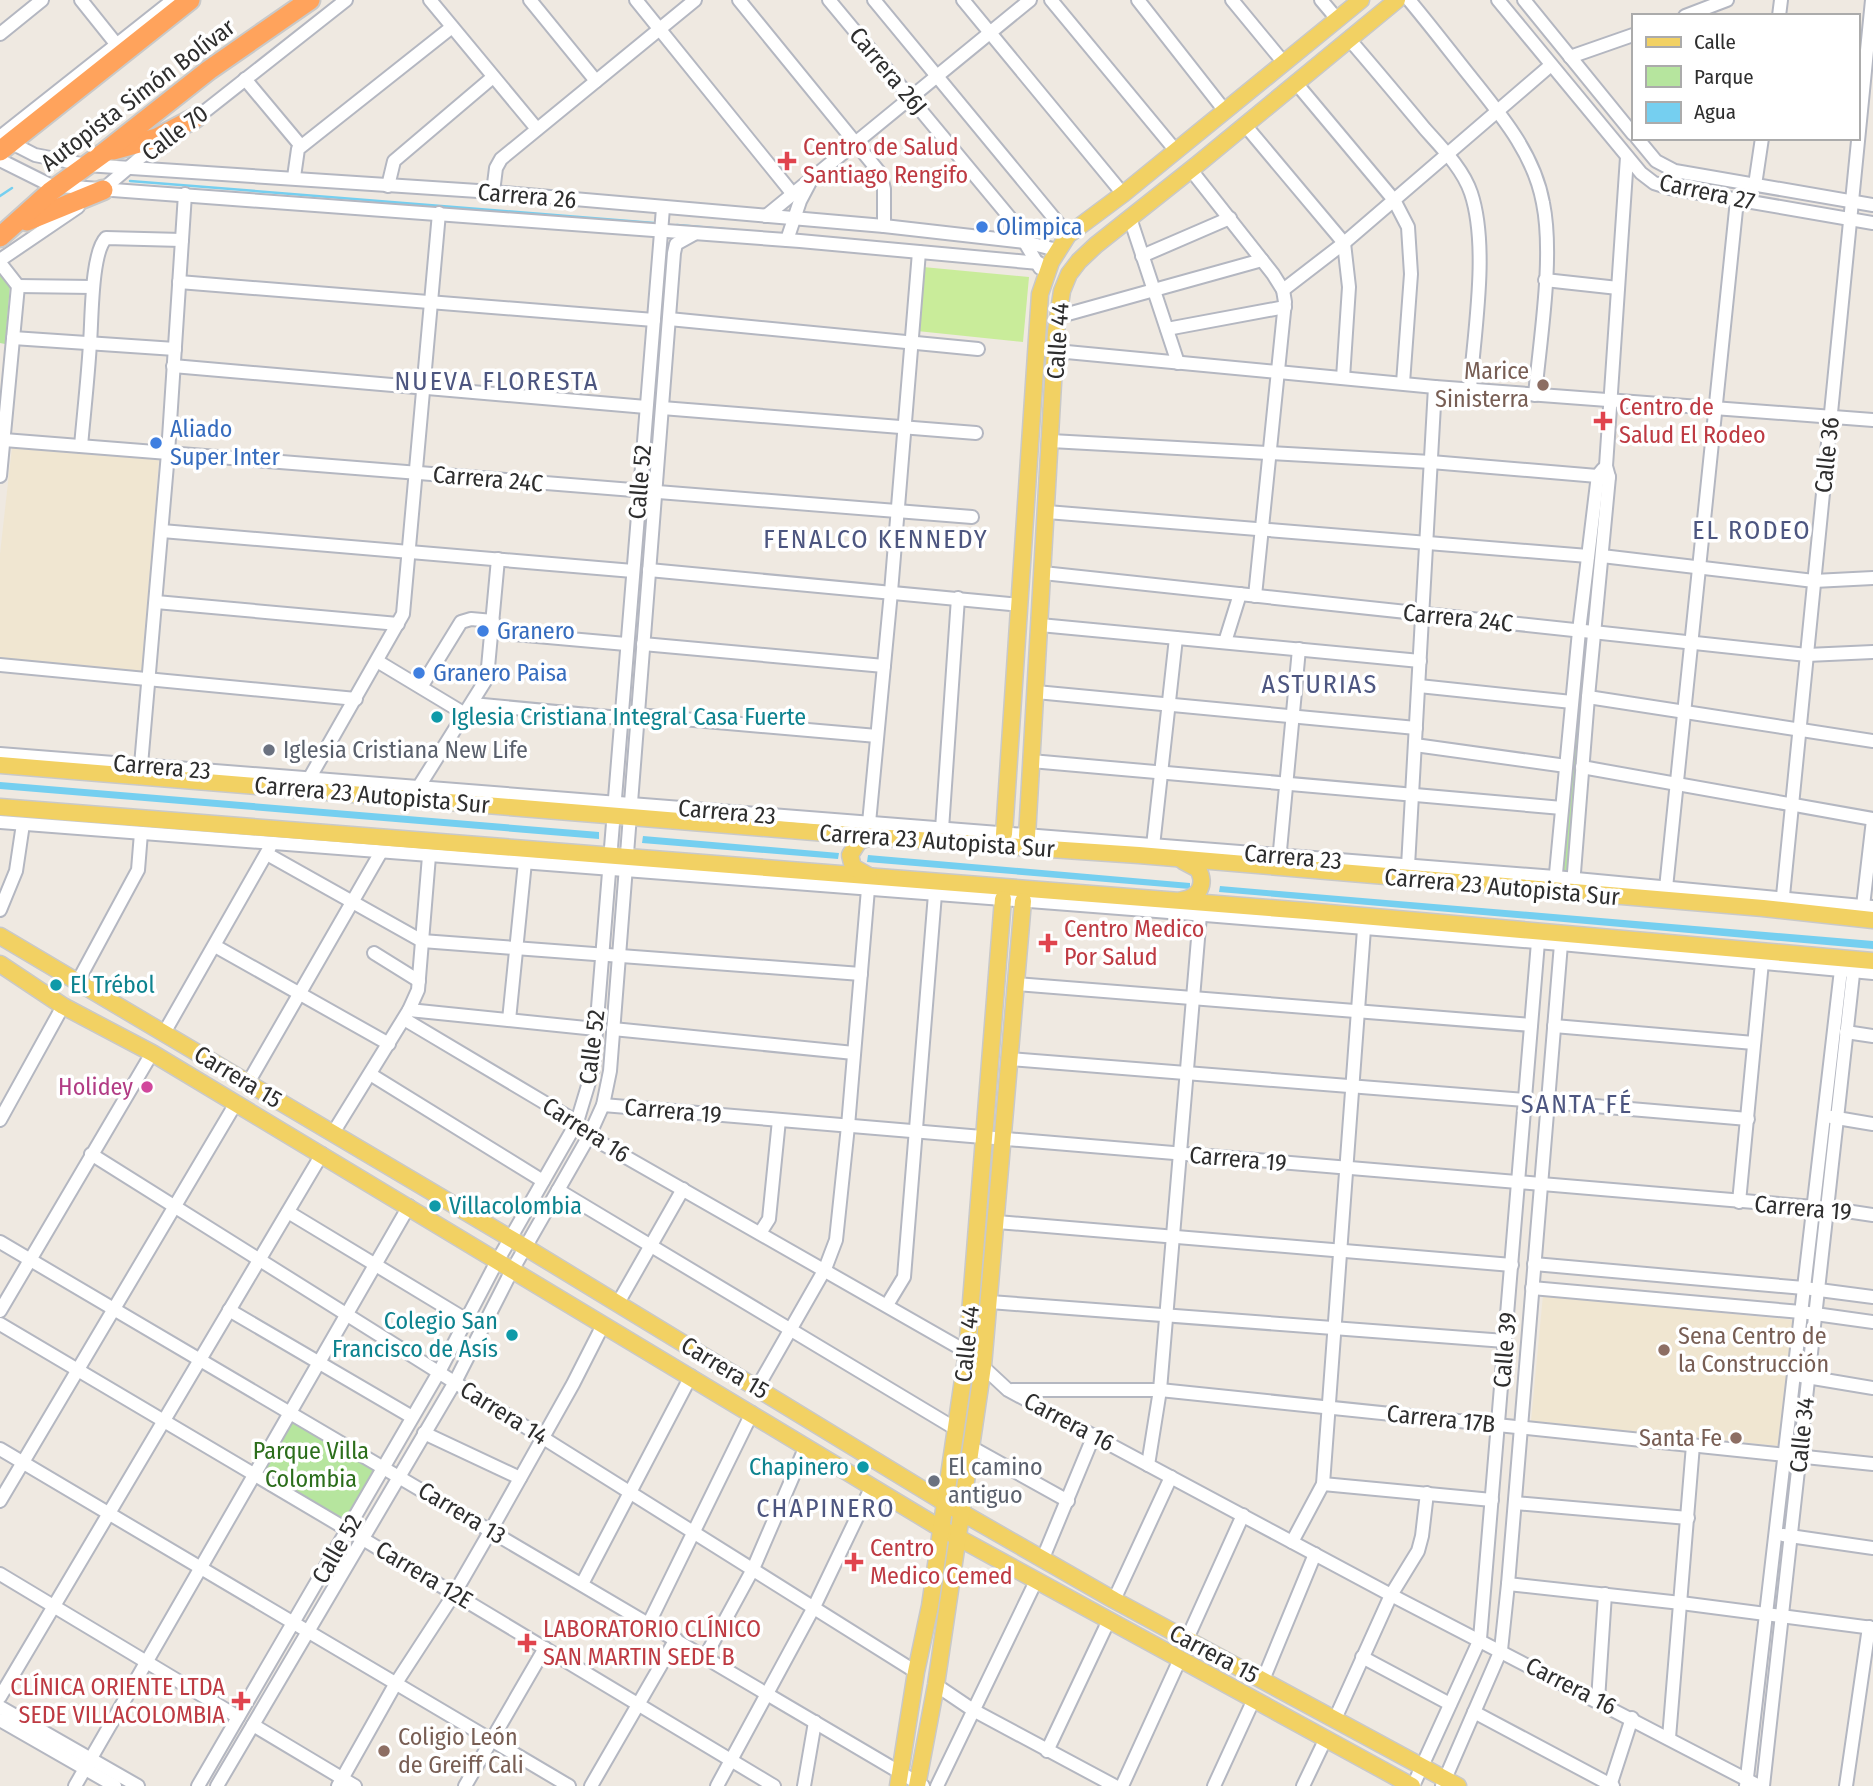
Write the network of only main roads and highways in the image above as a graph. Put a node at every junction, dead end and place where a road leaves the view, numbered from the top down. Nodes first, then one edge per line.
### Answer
1 (190, 0) edge
2 (310, 0) edge
3 (1361, 0) edge
4 (1397, 0) edge
5 (1258, 84) junction
6 (1273, 102) junction
7 (195, 118) road end
8 (3, 148) edge
9 (105, 152) junction
10 (103, 190) road end
11 (0, 238) edge
12 (1034, 371) junction
13 (1056, 372) junction
14 (1009, 736) junction
15 (1032, 738) junction
16 (0, 765) edge
17 (139, 765) road end
18 (167, 767) road end
19 (121, 775) junction
20 (184, 780) junction
21 (453, 791) road end
22 (508, 795) road end
23 (438, 801) junction
24 (0, 807) edge
25 (526, 808) junction
26 (872, 830) junction
27 (1004, 834) road end
28 (1027, 835) road end
29 (1070, 850) junction
30 (1139, 855) junction
31 (1177, 859) junction
32 (870, 883) junction
33 (1003, 899) road end
34 (1023, 901) road end
35 (1173, 902) junction
36 (1873, 920) edge
37 (0, 936) edge
38 (1873, 961) edge
39 (0, 964) edge
40 (945, 1503) junction
41 (962, 1513) junction
42 (941, 1529) junction
43 (958, 1538) junction
44 (899, 1779) edge
45 (1448, 1784) edge
46 (919, 1785) edge
47 (1412, 1786) edge

1 - 8 highway, Autopista Simón Bolívar
2 - 9 highway, Autopista Simón Bolívar
3 - 5 main road, Calle 44
4 - 6 main road, Calle 44
5 - 6 main road
5 - 12 main road, Calle 44
6 - 13 main road, Calle 44
7 - 9 highway
9 - 11 highway, Autopista Simón Bolívar
10 - 11 highway
12 - 13 main road
12 - 14 main road, Calle 44
13 - 15 main road, Calle 44
14 - 15 main road
14 - 27 main road, Calle 44
15 - 28 main road, Calle 44
16 - 19 main road, Carrera 23 Autopista Sur
17 - 19 main road
18 - 20 main road
19 - 20 main road, Carrera 23 Autopista Sur
20 - 23 main road, Carrera 23 Autopista Sur
21 - 23 main road
22 - 25 main road
23 - 25 main road, Carrera 23 Autopista Sur
24 - 32 main road, Carrera 23 Autopista Sur
25 - 26 main road, Carrera 23 Autopista Sur
26 - 29 main road, Carrera 23 Autopista Sur
26 - 32 main road
29 - 30 main road, Carrera 23 Autopista Sur
29 - 30 main road
30 - 31 main road, Carrera 23 Autopista Sur
31 - 35 main road
31 - 36 main road, Carrera 23 Autopista Sur
32 - 35 main road, Carrera 23 Autopista Sur
33 - 40 main road, Calle 44
34 - 41 main road, Calle 44
35 - 38 main road, Carrera 23 Autopista Sur
37 - 40 main road, Carrera 15
39 - 42 main road, Carrera 15
40 - 41 main road, Carrera 15
40 - 42 main road, Calle 44
41 - 43 main road, Calle 44
41 - 45 main road, Carrera 15
42 - 43 main road, Carrera 15
42 - 44 main road, Calle 44
43 - 46 main road, Calle 44
43 - 47 main road, Carrera 15

